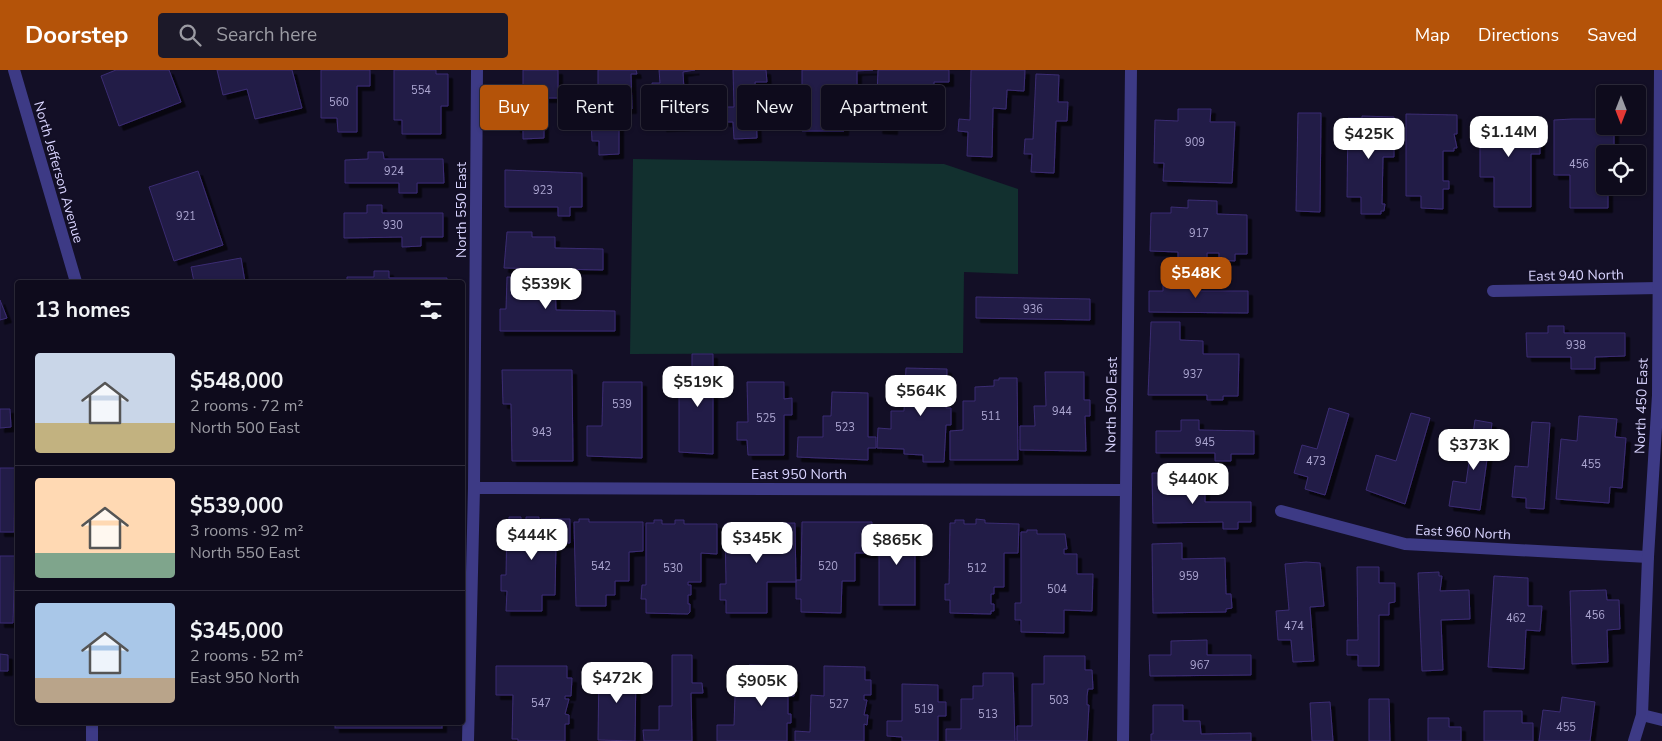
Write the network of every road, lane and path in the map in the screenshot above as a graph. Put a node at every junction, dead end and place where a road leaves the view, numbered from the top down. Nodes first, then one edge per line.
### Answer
1 (14, 70) edge
2 (477, 70) edge
3 (1131, 70) edge
4 (1660, 70) edge
5 (75, 280) edge
6 (1659, 288) junction
7 (1493, 291) dead end
8 (1660, 395) edge
9 (474, 488) junction
10 (1124, 490) junction
11 (1281, 511) dead end
12 (1648, 557) junction
13 (1642, 715) junction
14 (1662, 720) edge
15 (92, 725) edge
16 (92, 741) edge
17 (468, 741) edge
18 (1122, 741) edge
19 (1634, 741) edge

1 - 5 street, North Jefferson Avenue
2 - 9 street, North 550 East
3 - 10 street, North 500 East
4 - 6 street, North 450 East
6 - 7 street, East 940 North
6 - 8 street, North 450 East
8 - 12 street, North 450 East
9 - 10 street, East 950 North
9 - 17 street, North 550 East
10 - 18 street, North 500 East
11 - 12 street, East 960 North
12 - 13 street, North 450 East
13 - 14 street
13 - 19 street, North 450 East
15 - 16 street

